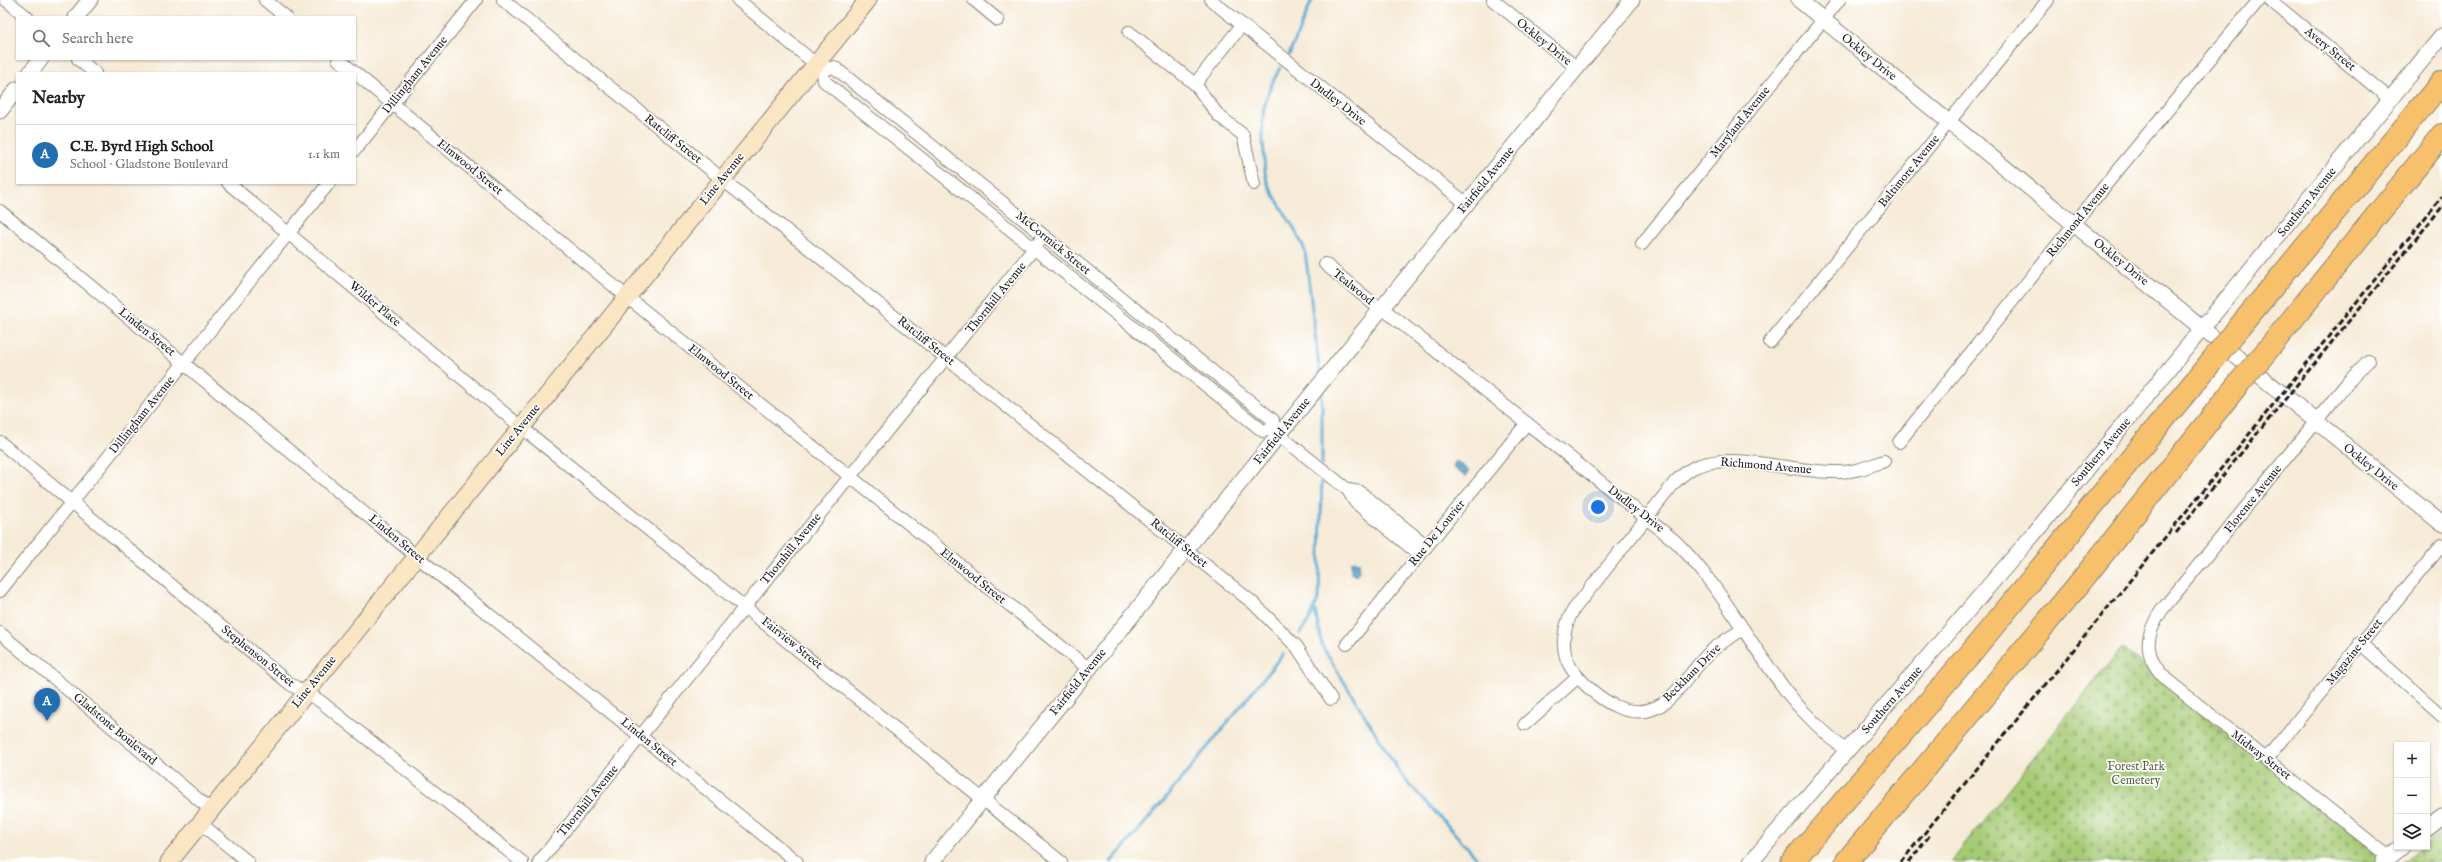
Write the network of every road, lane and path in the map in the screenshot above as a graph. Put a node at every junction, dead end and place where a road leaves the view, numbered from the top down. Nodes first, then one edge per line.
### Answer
1 (6, 0) edge
2 (90, 0) edge
3 (264, 0) edge
4 (476, 0) edge
5 (503, 0) edge
6 (738, 0) edge
7 (868, 0) edge
8 (974, 0) edge
9 (1210, 0) edge
10 (1492, 0) edge
11 (1632, 0) edge
12 (1799, 0) edge
13 (1839, 0) edge
14 (2048, 0) edge
15 (2259, 0) edge
16 (2270, 0) edge
17 (26, 16) edge
18 (77, 16) edge
19 (285, 16) edge
20 (998, 20) dead end
21 (1823, 20) junction
22 (1242, 25) junction
23 (1128, 32) dead end
24 (2442, 36) edge
25 (40, 60) edge
26 (79, 60) edge
27 (339, 60) edge
28 (819, 67) junction
29 (1577, 68) junction
30 (31, 72) edge
31 (94, 72) edge
32 (354, 72) edge
33 (356, 74) edge
34 (2442, 82) edge
35 (1195, 84) junction
36 (16, 90) edge
37 (2390, 99) junction
38 (393, 104) junction
39 (0, 111) edge
40 (1949, 122) junction
41 (2442, 136) edge
42 (932, 146) junction
43 (356, 149) edge
44 (922, 159) junction
45 (722, 179) junction
46 (229, 184) edge
47 (328, 184) edge
48 (1254, 184) dead end
49 (1467, 204) junction
50 (0, 211) edge
51 (2074, 224) junction
52 (288, 233) junction
53 (1044, 236) junction
54 (1642, 244) dead end
55 (1035, 248) junction
56 (1325, 264) dead end
57 (626, 296) junction
58 (1382, 309) junction
59 (2203, 330) junction
60 (1167, 335) junction
61 (1770, 342) dead end
62 (1158, 346) junction
63 (947, 358) junction
64 (2368, 361) dead end
65 (184, 362) junction
66 (2316, 422) junction
67 (1527, 423) junction
68 (521, 427) junction
69 (1276, 432) junction
70 (0, 442) edge
71 (1899, 442) dead end
72 (1884, 461) dead end
73 (851, 477) junction
74 (72, 502) junction
75 (1647, 518) junction
76 (2442, 524) edge
77 (2442, 545) edge
78 (1186, 549) junction
79 (1423, 550) junction
80 (416, 556) junction
81 (0, 591) edge
82 (745, 606) junction
83 (1742, 629) junction
84 (0, 633) edge
85 (2148, 642) joint
86 (2360, 643) junction
87 (1348, 644) dead end
88 (1088, 669) junction
89 (1578, 677) junction
90 (306, 693) junction
91 (1331, 699) dead end
92 (2442, 716) edge
93 (1525, 724) dead end
94 (641, 736) junction
95 (1847, 752) junction
96 (2266, 759) junction
97 (984, 799) junction
98 (211, 810) junction
99 (2442, 816) edge
100 (200, 823) junction
101 (2430, 826) edge
102 (2398, 850) edge
103 (2386, 859) edge
104 (169, 862) edge
105 (248, 862) edge
106 (522, 862) edge
107 (538, 862) edge
108 (797, 862) edge
109 (932, 862) edge
110 (1061, 862) edge
111 (1751, 862) edge
112 (1792, 862) edge
113 (1846, 862) edge

1 - 17 street
2 - 18 street
3 - 19 street
4 - 38 street, Dillingham Avenue
5 - 45 street, Ratcliff Street
6 - 28 street, McCormick Street
7 - 28 main road, Line Avenue
8 - 20 street
9 - 22 street, Dudley Drive
10 - 29 street, Ockley Drive
11 - 29 street, Fairfield Avenue
12 - 21 street, Ockley Drive
13 - 21 street, Maryland Avenue
14 - 40 street, Baltimore Avenue
15 - 51 street, Richmond Avenue
16 - 37 street, Avery Street
21 - 40 street, Ockley Drive
21 - 54 street, Maryland Avenue
22 - 35 street
22 - 49 street, Dudley Drive
23 - 35 street
24 - 37 street, Southern Avenue
25 - 30 street
26 - 31 street
27 - 32 street, Elmwood Street
28 - 42 street, McCormick Street
28 - 44 street, McCormick Street
28 - 45 main road, Line Avenue
29 - 49 street, Fairfield Avenue
33 - 38 street, Elmwood Street
34 - 112 highway, bridge
35 - 48 street
36 - 39 street
37 - 59 street, Southern Avenue
38 - 43 street, Dillingham Avenue
38 - 57 street, Elmwood Street
40 - 51 street, Ockley Drive
40 - 61 street, Baltimore Avenue
41 - 113 highway, bridge
42 - 44 street
42 - 53 street, McCormick Street
44 - 55 street, McCormick Street
45 - 57 main road, Line Avenue
45 - 63 street, Ratcliff Street
46 - 52 street, Wilder Place
47 - 52 street, Dillingham Avenue
49 - 58 street, Fairfield Avenue
50 - 65 street, Linden Street
51 - 59 street, Ockley Drive
51 - 71 street, Richmond Avenue
52 - 65 street, Dillingham Avenue
52 - 68 street, Wilder Place
53 - 55 street, Thornhill Avenue
53 - 60 street, McCormick Street
55 - 62 street, McCormick Street
55 - 63 street, Thornhill Avenue
56 - 58 street, Tealwood
57 - 68 main road, Line Avenue
57 - 73 street, Elmwood Street
58 - 67 street, Dudley Drive
58 - 69 street, Fairfield Avenue
59 - 66 street, Ockley Drive
59 - 95 street, Southern Avenue
60 - 62 street
60 - 69 street, McCormick Street
62 - 69 street, McCormick Street
63 - 73 street, Thornhill Avenue
63 - 78 street, Ratcliff Street
64 - 66 street, Florence Avenue
65 - 74 street, Dillingham Avenue
65 - 80 street, Linden Street
66 - 76 street, Ockley Drive
66 - 85 street, Florence Avenue
67 - 75 street, Dudley Drive
67 - 79 street, Rue De Louvier
68 - 80 main road, Line Avenue
68 - 82 street, Fairview Street
69 - 78 street, Fairfield Avenue
69 - 79 street
70 - 74 street, Stephenson Street
72 - 75 street, Richmond Avenue
73 - 82 street, Thornhill Avenue
73 - 88 street, Elmwood Street
74 - 81 street, Dillingham Avenue
74 - 90 street, Stephenson Street
75 - 83 street, Dudley Drive
75 - 89 street, Beckham Drive
77 - 86 street, Magazine Street
78 - 88 street, Fairfield Avenue
78 - 91 street, Ratcliff Street
79 - 87 street, Rue De Louvier
80 - 90 main road, Line Avenue
80 - 94 street, Linden Street
82 - 94 street, Thornhill Avenue
82 - 97 street, Fairview Street
83 - 89 street, Beckham Drive
83 - 95 street, Dudley Drive
84 - 98 street, Gladstone Boulevard
85 - 96 street, Midway Street
86 - 92 street
86 - 96 street, Magazine Street
88 - 97 street, Fairfield Avenue
89 - 93 street
90 - 98 main road, Line Avenue
90 - 106 street, Stephenson Street
94 - 107 street, Thornhill Avenue
94 - 108 street, Linden Street
95 - 111 street, Southern Avenue
96 - 103 street, Midway Street
97 - 109 street, Fairfield Avenue
97 - 110 street, Fairview Street
98 - 100 main road, Line Avenue
99 - 101 street
100 - 104 main road, Line Avenue
100 - 105 street
102 - 103 street

